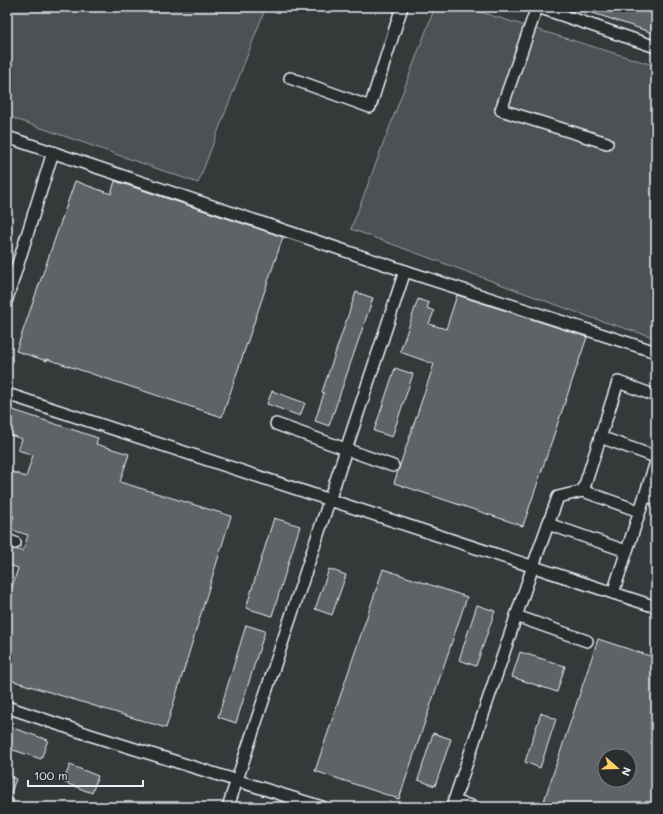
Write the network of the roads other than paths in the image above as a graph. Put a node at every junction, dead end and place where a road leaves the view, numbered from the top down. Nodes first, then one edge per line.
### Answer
1 (402, 7) edge
2 (538, 7) edge
3 (554, 10) edge
4 (656, 47) edge
5 (290, 78) dead end
6 (7, 137) edge
7 (607, 143) dead end
8 (53, 152) junction
9 (405, 271) junction
10 (7, 299) edge
11 (656, 352) edge
12 (7, 394) edge
13 (656, 396) edge
14 (276, 424) dead end
15 (600, 437) junction
16 (346, 449) junction
17 (656, 458) edge
18 (656, 462) edge
19 (393, 466) dead end
20 (582, 491) junction
21 (645, 495) junction
22 (656, 499) edge
23 (329, 500) junction
24 (639, 511) junction
25 (548, 524) junction
26 (626, 551) junction
27 (533, 566) junction
28 (613, 593) junction
29 (656, 607) edge
30 (516, 616) junction
31 (587, 642) dead end
32 (7, 708) edge
33 (236, 780) junction
34 (453, 804) edge
35 (228, 807) edge
36 (322, 807) edge
37 (474, 807) edge

1 - 5 street
2 - 3 street
2 - 7 street
3 - 4 street
6 - 8 street
8 - 9 street
8 - 10 street
9 - 11 street
9 - 16 street
12 - 23 street
13 - 15 street
14 - 16 street
15 - 17 street
15 - 20 street
16 - 19 street
16 - 23 street
18 - 21 street
20 - 24 street
20 - 25 street
21 - 22 street
21 - 24 street
23 - 27 street
23 - 33 street
24 - 26 street
25 - 26 street
25 - 27 street
26 - 28 street
27 - 28 street
27 - 30 street
28 - 29 street
30 - 31 street
30 - 34 street
32 - 33 street
33 - 35 street
33 - 36 street
34 - 37 street

